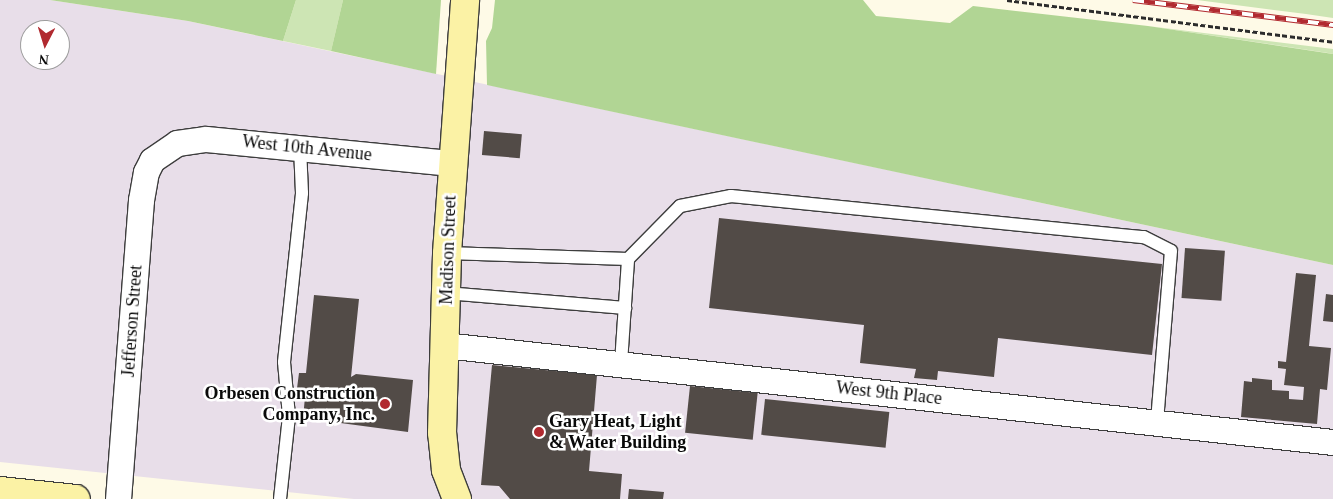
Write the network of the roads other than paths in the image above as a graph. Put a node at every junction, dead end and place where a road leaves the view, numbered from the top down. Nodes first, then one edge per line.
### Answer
1 (465, 0) edge
2 (300, 148) junction
3 (164, 150) joint
4 (452, 163) junction
5 (447, 253) junction
6 (628, 259) junction
7 (446, 293) junction
8 (625, 308) junction
9 (444, 345) junction
10 (621, 363) junction
11 (1157, 423) junction
12 (1333, 442) edge
13 (0, 491) edge
14 (76, 499) edge
15 (118, 499) edge
16 (280, 499) edge
17 (457, 499) edge

1 - 4 street, Madison Street
2 - 3 street, West 10th Avenue
2 - 4 street, West 10th Avenue
2 - 16 lane
3 - 15 street, Jefferson Street
4 - 5 street, Madison Street
5 - 6 lane
5 - 7 street, Madison Street
6 - 8 lane
6 - 11 lane
7 - 8 lane
7 - 9 street, Madison Street
8 - 10 lane
9 - 10 street, West 9th Place
9 - 17 street, Madison Street
10 - 11 street, West 9th Place
11 - 12 street, West 9th Place
13 - 14 street

